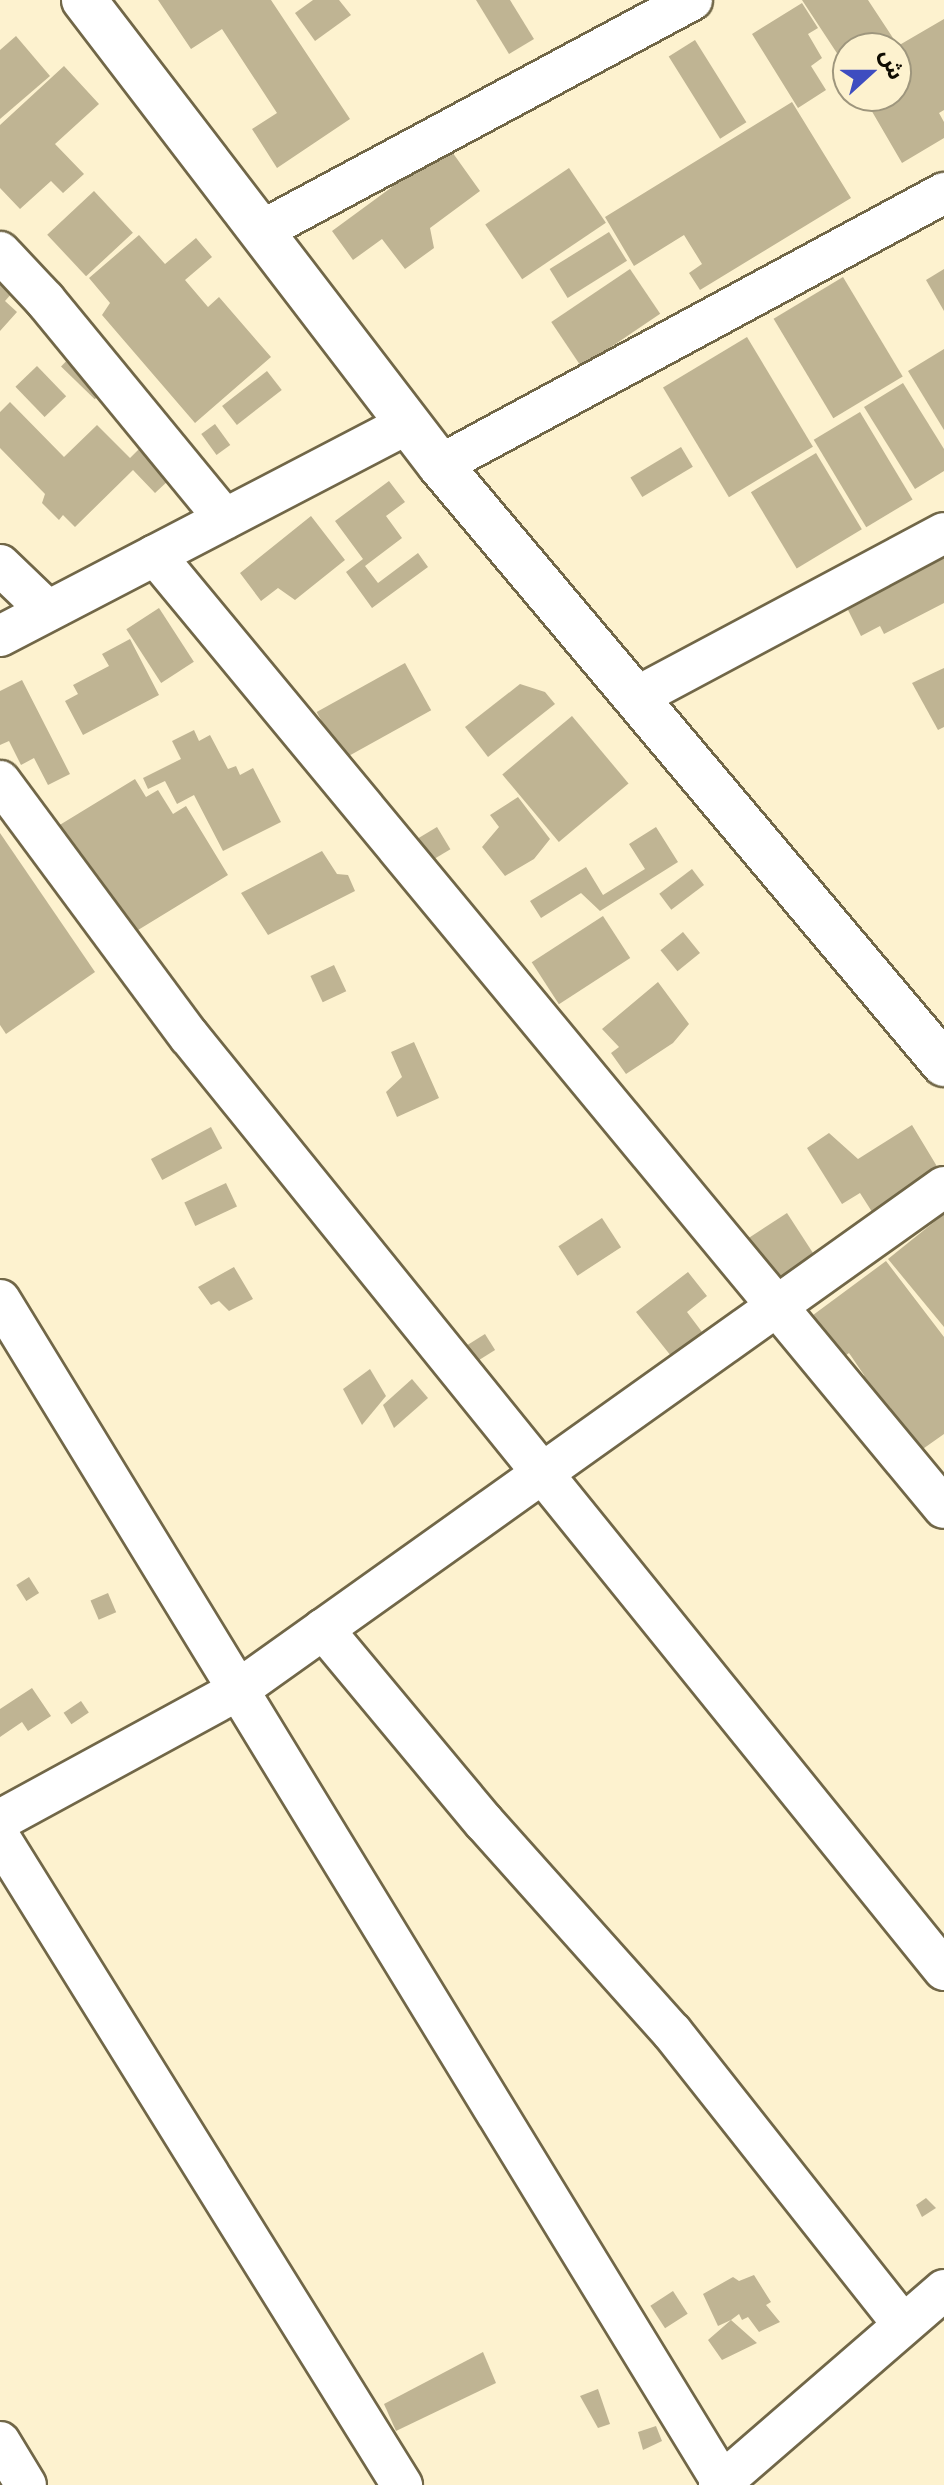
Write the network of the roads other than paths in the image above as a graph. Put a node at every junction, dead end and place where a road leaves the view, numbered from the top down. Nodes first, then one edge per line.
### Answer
1 (84, 0) edge
2 (692, 0) edge
3 (944, 193) edge
4 (261, 231) junction
5 (0, 252) edge
6 (408, 424) junction
7 (440, 465) junction
8 (225, 519) junction
9 (944, 533) edge
10 (155, 555) junction
11 (0, 565) edge
12 (48, 611) junction
13 (0, 636) edge
14 (635, 698) junction
15 (0, 781) edge
16 (944, 1064) edge
17 (944, 1187) edge
18 (0, 1300) edge
19 (776, 1307) junction
20 (542, 1473) junction
21 (944, 1508) edge
22 (323, 1629) junction
23 (238, 1690) junction
24 (0, 1820) edge
25 (0, 1838) edge
26 (944, 1970) edge
27 (944, 2290) edge
28 (903, 2325) junction
29 (0, 2442) edge
30 (720, 2484) edge
31 (26, 2485) edge
32 (402, 2485) edge

1 - 4 street
2 - 4 street
3 - 7 street
4 - 6 street
5 - 8 street
6 - 7 street
6 - 8 street
7 - 14 street
8 - 10 street
9 - 14 street
10 - 12 street
10 - 19 street
11 - 12 street
12 - 13 street
14 - 16 street
15 - 20 street
17 - 19 street
18 - 23 street
19 - 20 street
19 - 21 street
20 - 22 street
20 - 26 street
22 - 23 street
22 - 28 street
23 - 24 street
23 - 30 street
25 - 32 street
27 - 28 street
28 - 30 street
29 - 31 street

